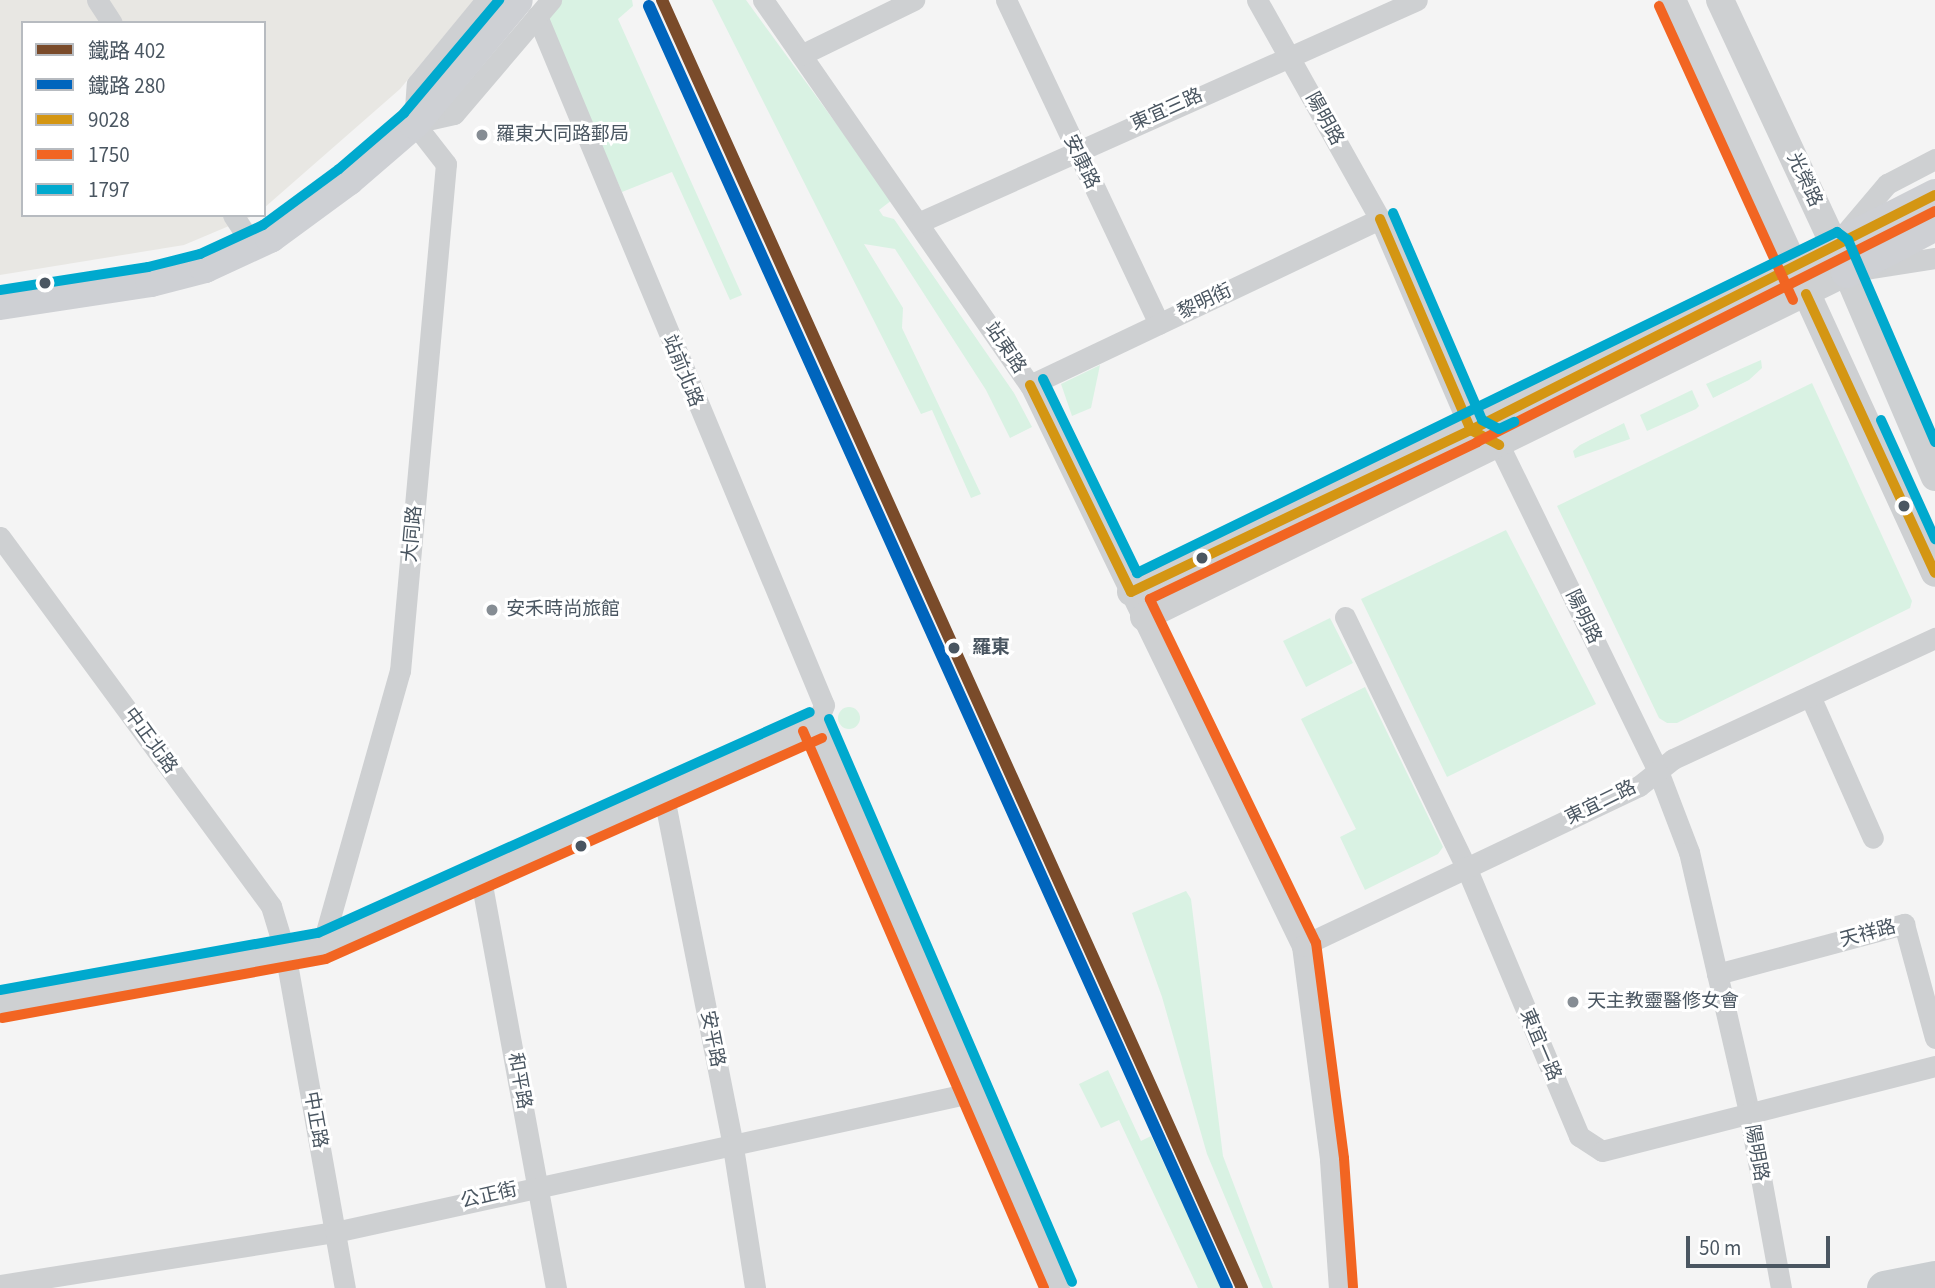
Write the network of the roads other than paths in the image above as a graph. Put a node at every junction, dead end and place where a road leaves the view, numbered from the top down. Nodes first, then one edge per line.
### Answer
1 (97, 0) edge
2 (486, 0) edge
3 (763, 0) edge
4 (914, 0) edge
5 (1006, 0) edge
6 (1257, 0) edge
7 (1417, 0) edge
8 (1672, 0) edge
9 (1720, 0) edge
10 (535, 5) edge
11 (110, 21) edge
12 (801, 55) junction
13 (1288, 55) junction
14 (414, 123) junction
15 (1076, 151) junction
16 (1935, 159) edge
17 (1935, 195) edge
18 (234, 217) edge
19 (1380, 219) junction
20 (920, 222) junction
21 (1935, 225) edge
22 (253, 246) junction
23 (1935, 258) edge
24 (1841, 259) junction
25 (1796, 268) junction
26 (1807, 294) junction
27 (0, 304) edge
28 (1159, 324) junction
29 (1030, 385) junction
30 (1471, 430) junction
31 (1499, 445) junction
32 (1935, 477) edge
33 (0, 537) edge
34 (1935, 573) edge
35 (1131, 592) junction
36 (1144, 617) junction
37 (1345, 617) dead end
38 (1935, 638) edge
39 (1810, 696) junction
40 (816, 724) junction
41 (1658, 771) junction
42 (663, 792) junction
43 (1873, 838) dead end
44 (1466, 867) junction
45 (480, 874) junction
46 (322, 946) junction
47 (1302, 946) junction
48 (285, 952) junction
49 (1717, 974) junction
50 (0, 1004) edge
51 (1935, 1038) edge
52 (1935, 1066) edge
53 (975, 1092) junction
54 (1749, 1112) junction
55 (733, 1147) junction
56 (537, 1185) junction
57 (335, 1232) junction
58 (1935, 1278) edge
59 (0, 1285) edge
60 (345, 1288) edge
61 (556, 1288) edge
62 (755, 1288) edge
63 (1059, 1288) edge
64 (1339, 1288) edge
65 (1781, 1288) edge
66 (1884, 1288) edge

1 - 11 street
2 - 14 street
3 - 12 street, 站東路
4 - 12 street
5 - 15 street, 安康路
6 - 13 street, 陽明路
7 - 13 street, 東宜三路
8 - 25 street
9 - 24 street, 光榮路
10 - 14 main road
10 - 40 street, 站前北路
12 - 20 street, 站東路
13 - 15 street, 東宜三路
13 - 19 street, 陽明路
14 - 22 main road
14 - 46 street, 大同路
15 - 20 street, 東宜三路
15 - 28 street, 安康路
16 - 24 street
17 - 24 main road
18 - 22 street
19 - 28 street, 黎明街
19 - 30 street, 陽明路
20 - 29 street, 站東路
21 - 24 main road
22 - 27 main road
23 - 24 street
24 - 25 street
24 - 26 street
24 - 32 street, 光榮路
25 - 26 street
25 - 30 street
26 - 31 street
26 - 34 street
28 - 29 street, 黎明街
29 - 35 street, 站東路
30 - 31 street
30 - 35 street
31 - 36 street
31 - 41 street, 陽明路
33 - 48 street, 中正北路
35 - 36 street, 站東路
36 - 47 street, 站東路
37 - 44 street, 東宜一路
38 - 39 street, 東宜二路
39 - 41 street, 東宜二路
39 - 43 street
40 - 42 street
40 - 53 street
41 - 44 street, 東宜二路
41 - 49 street, 陽明路
42 - 45 street
42 - 55 street, 安平路
44 - 47 street, 東宜二路
44 - 54 street, 東宜一路
45 - 46 street
45 - 56 street, 和平路
46 - 48 street
47 - 64 street, 站東路
48 - 50 street
48 - 57 street, 中正路
49 - 51 street, 天祥路
49 - 54 street, 陽明路
52 - 54 street, 東宜一路
53 - 55 street, 公正街
53 - 63 street
54 - 65 street, 陽明路
55 - 56 street, 公正街
55 - 62 street, 安平路
56 - 57 street, 公正街
56 - 61 street, 和平路
57 - 59 street, 公正街
57 - 60 street, 中正路
58 - 66 main road

